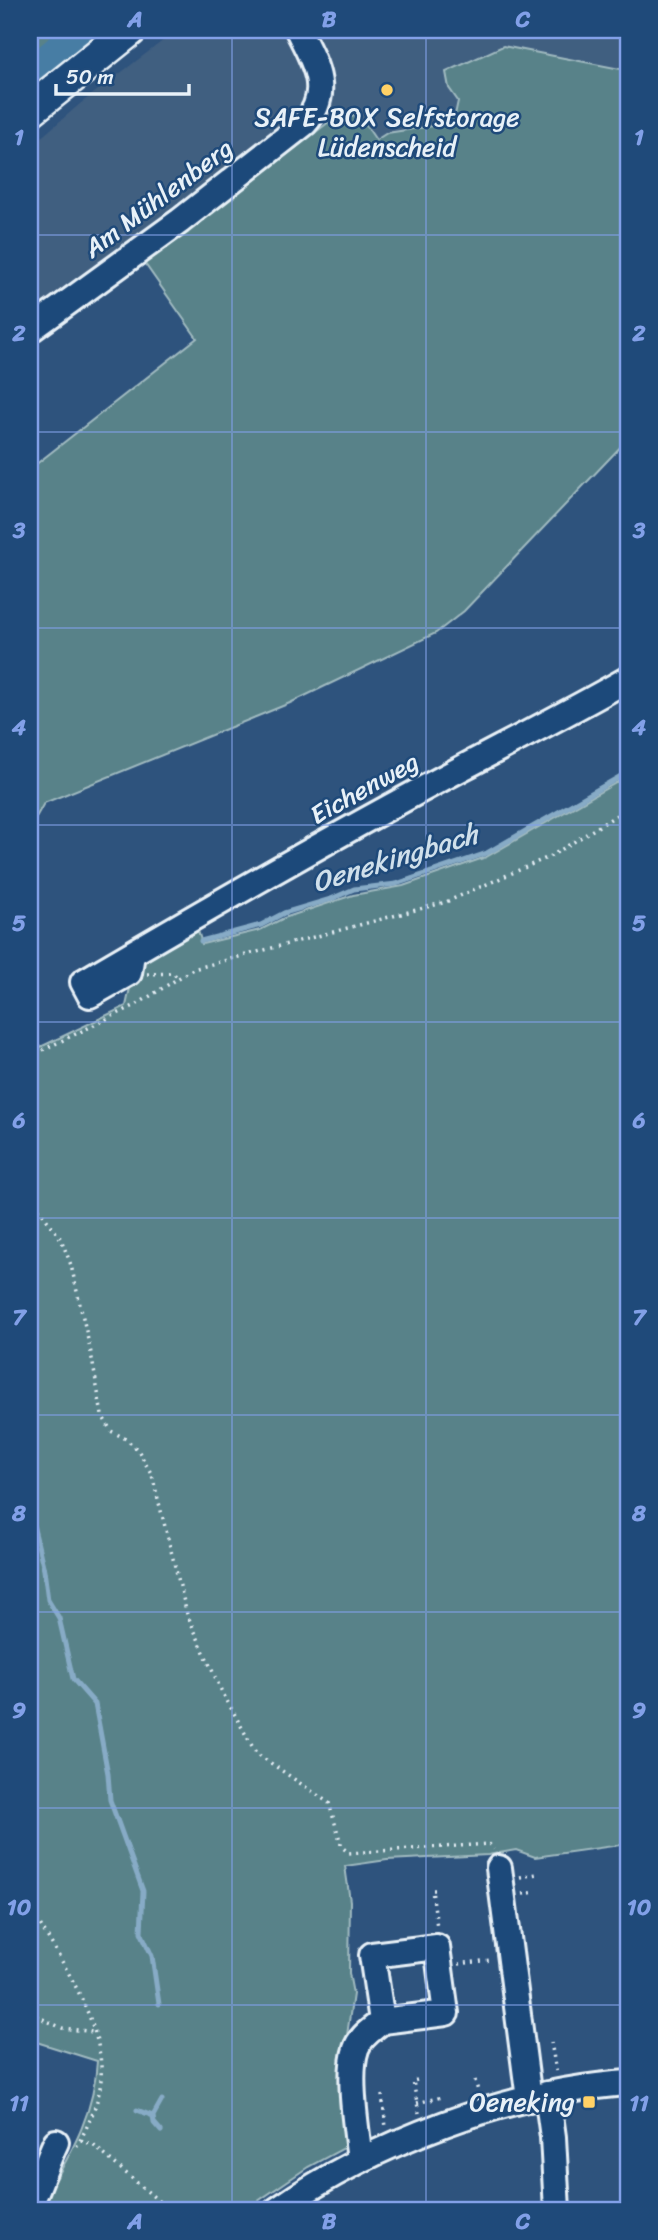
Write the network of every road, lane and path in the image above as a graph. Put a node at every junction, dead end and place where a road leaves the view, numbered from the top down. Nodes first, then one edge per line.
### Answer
1 (130, 30) edge
2 (298, 30) edge
3 (30, 110) edge
4 (30, 330) edge
5 (628, 679) edge
6 (628, 808) edge
7 (130, 963) joint
8 (178, 978) junction
9 (30, 1056) edge
10 (30, 1197) edge
11 (496, 1861) joint
12 (435, 1890) dead end
13 (30, 1907) edge
14 (438, 1957) junction
15 (511, 1957) junction
16 (30, 2013) edge
17 (382, 2021) junction
18 (95, 2032) junction
19 (551, 2042) dead end
20 (417, 2080) dead end
21 (628, 2083) edge
22 (382, 2095) dead end
23 (545, 2095) junction
24 (442, 2096) dead end
25 (417, 2103) junction
26 (422, 2132) junction
27 (81, 2140) junction
28 (388, 2146) junction
29 (52, 2150) joint
30 (360, 2160) junction
31 (30, 2205) edge
32 (169, 2210) edge
33 (277, 2210) edge
34 (557, 2210) edge

1 - 3 main road
2 - 4 street, Am Mühlenberg
5 - 7 street, Eichenweg
6 - 8 path
7 - 8 path
8 - 9 path
10 - 11 path
11 - 15 street
12 - 14 path
13 - 18 path
14 - 15 path
14 - 17 street
14 - 17 street
15 - 23 street
16 - 18 path
17 - 30 street
18 - 27 path
19 - 23 path
20 - 25 path
21 - 23 street
22 - 28 path
23 - 26 street
23 - 34 street
24 - 25 path
25 - 26 path
26 - 28 street
27 - 29 path
27 - 32 path
28 - 30 street
29 - 31 street
30 - 33 street

